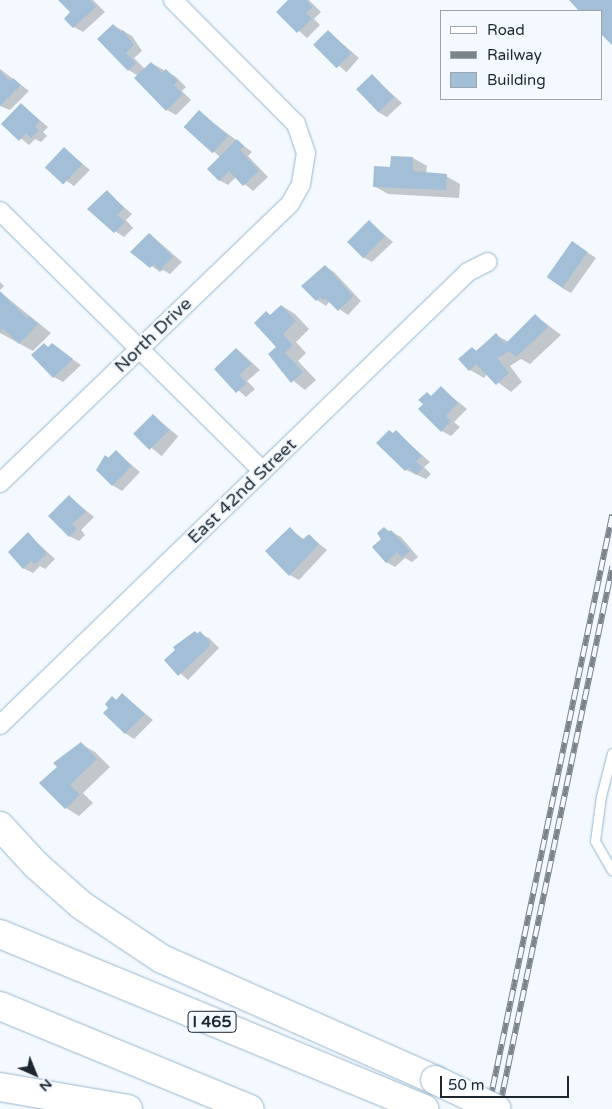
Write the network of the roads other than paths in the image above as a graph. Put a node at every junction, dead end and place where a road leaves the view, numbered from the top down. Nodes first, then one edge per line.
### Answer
1 (173, 0) edge
2 (0, 211) edge
3 (488, 262) dead end
4 (139, 349) junction
5 (263, 471) junction
6 (0, 483) edge
7 (0, 725) edge
8 (612, 753) edge
9 (0, 826) edge
10 (612, 870) edge
11 (0, 934) edge
12 (0, 1006) edge
13 (0, 1087) edge
14 (128, 1109) edge
15 (250, 1109) edge
16 (424, 1109) edge
17 (497, 1109) edge

1 - 4 street, North Drive
2 - 4 street
3 - 5 street, East 42nd Street
4 - 5 street
4 - 6 street, North Drive
5 - 7 street, East 42nd Street
8 - 10 lane
9 - 17 highway, bridge
11 - 16 highway, I 465
12 - 15 highway
13 - 14 highway

